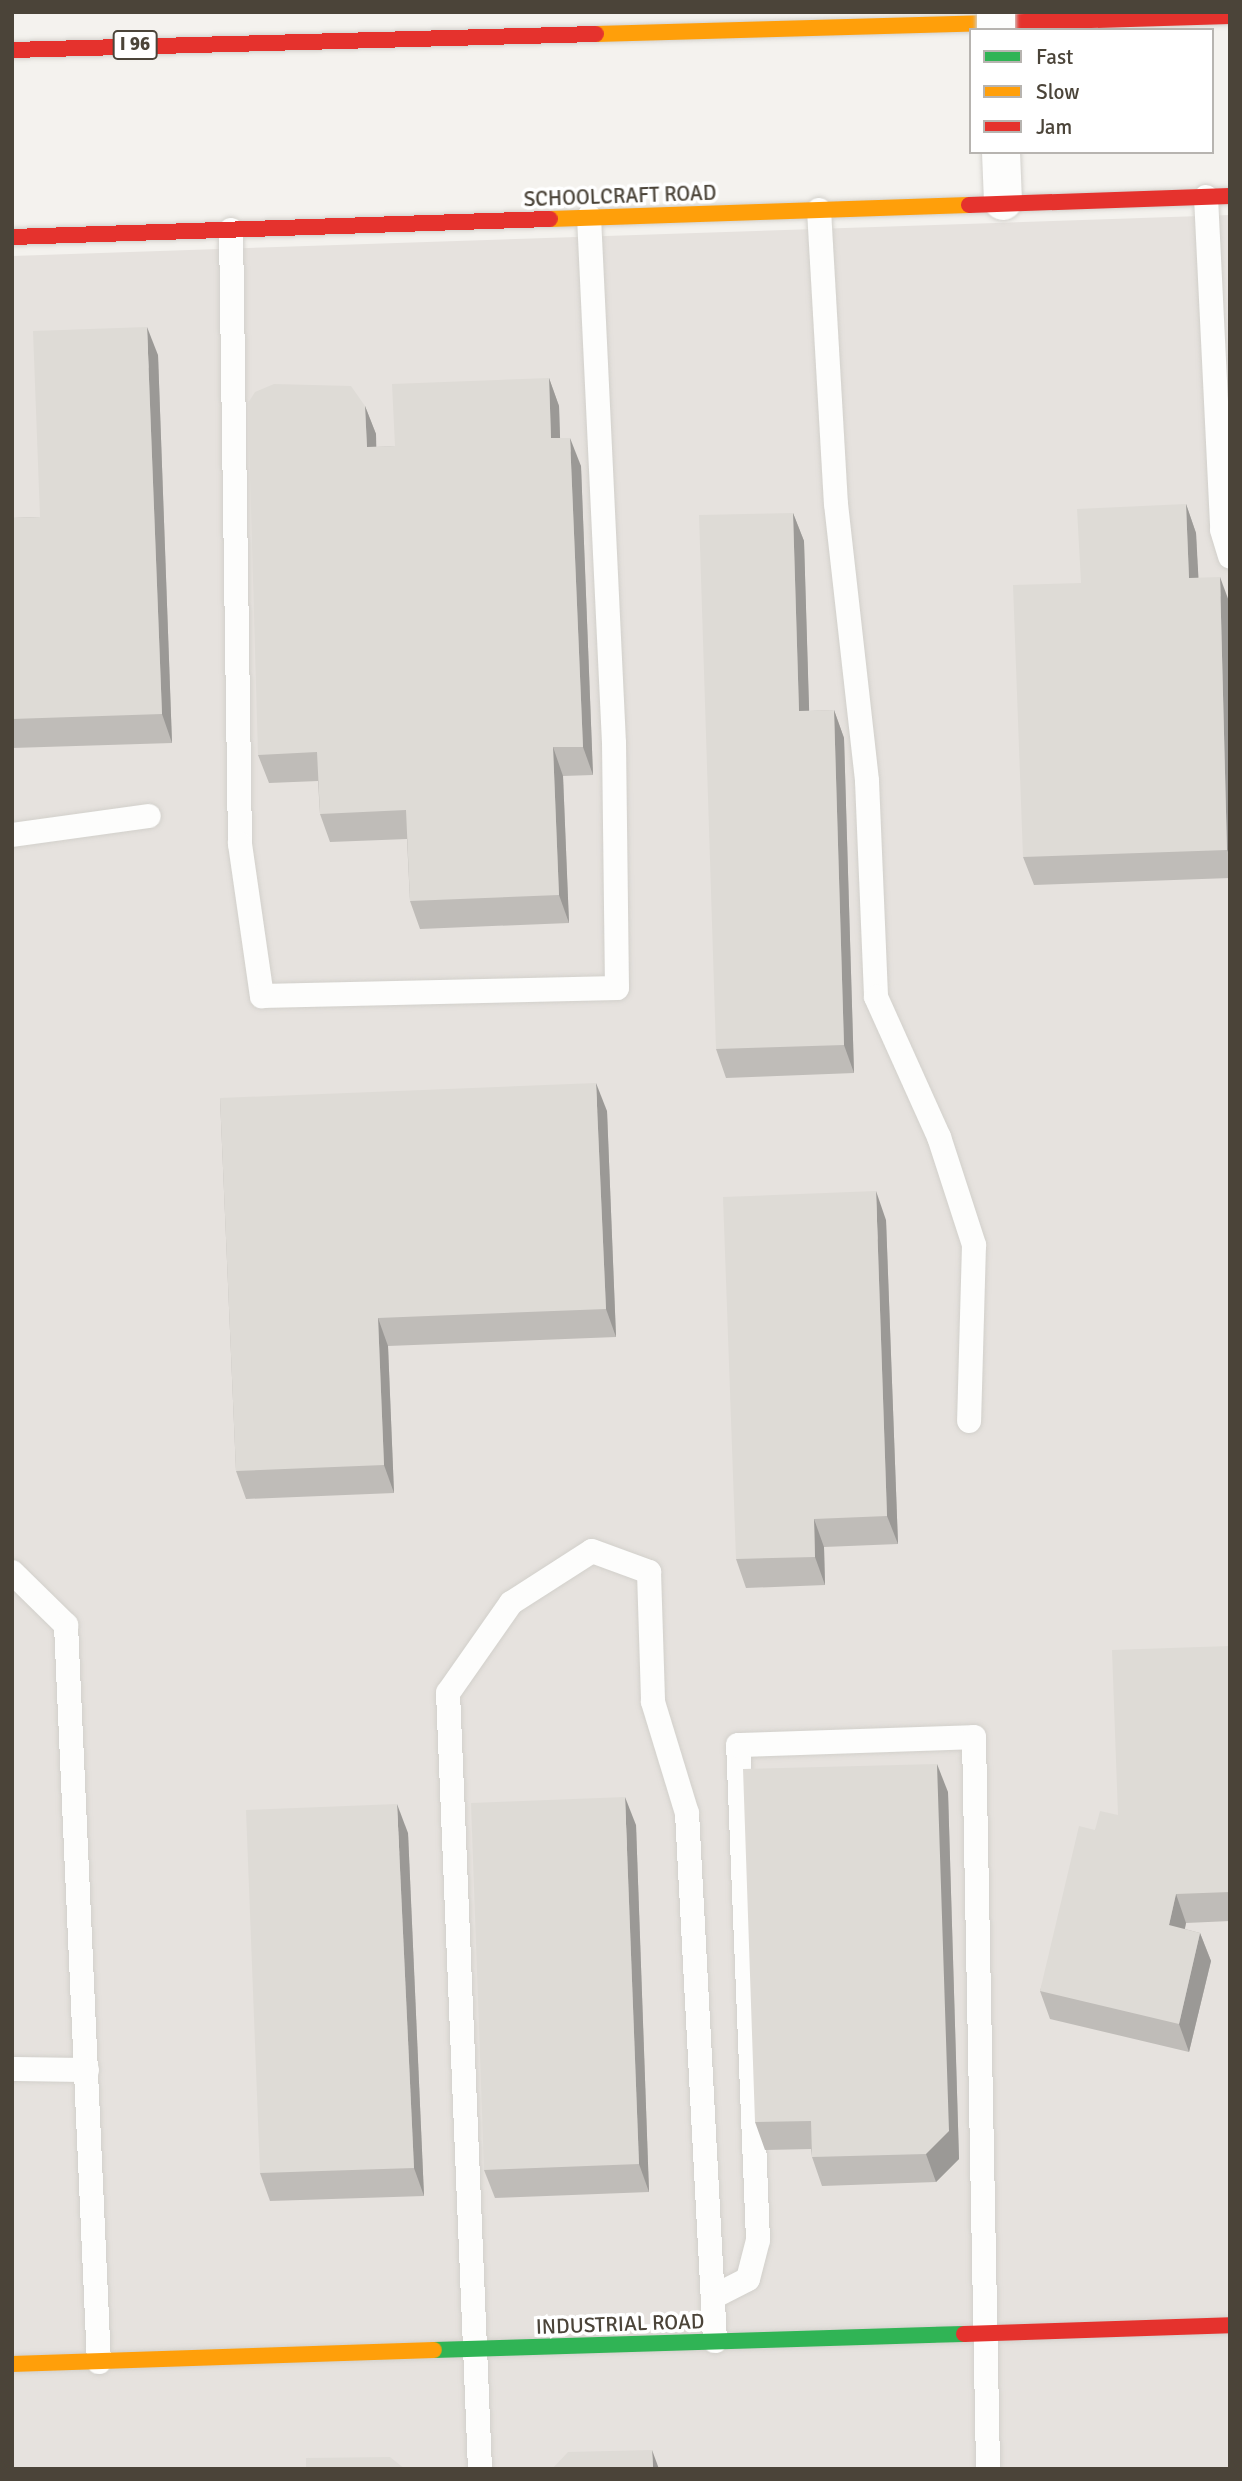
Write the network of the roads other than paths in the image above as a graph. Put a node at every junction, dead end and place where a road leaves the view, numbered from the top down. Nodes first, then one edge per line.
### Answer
1 (1230, 16) edge
2 (12, 50) edge
3 (1001, 154) edge
4 (1218, 196) edge
5 (1003, 201) junction
6 (819, 210) junction
7 (589, 218) junction
8 (230, 230) junction
9 (12, 237) edge
10 (1230, 557) edge
11 (149, 816) dead end
12 (12, 835) edge
13 (969, 1421) dead end
14 (12, 1572) edge
15 (12, 2069) edge
16 (86, 2070) junction
17 (712, 2297) junction
18 (1230, 2325) edge
19 (986, 2333) junction
20 (715, 2341) junction
21 (477, 2350) junction
22 (99, 2362) junction
23 (12, 2364) edge
24 (480, 2469) edge
25 (988, 2469) edge

1 - 2 main road, I 96
3 - 5 street
4 - 5 main road, SCHOOLCRAFT ROAD
4 - 10 lane
5 - 6 main road, SCHOOLCRAFT ROAD
6 - 7 main road, SCHOOLCRAFT ROAD
6 - 13 lane
7 - 8 main road, SCHOOLCRAFT ROAD
7 - 8 lane
8 - 9 main road, SCHOOLCRAFT ROAD
11 - 12 lane
14 - 16 lane
15 - 16 lane
16 - 22 lane
17 - 19 lane
17 - 20 lane
17 - 21 lane
18 - 19 main road, INDUSTRIAL ROAD
19 - 20 main road, INDUSTRIAL ROAD
19 - 25 lane
20 - 21 main road, INDUSTRIAL ROAD
21 - 22 main road, INDUSTRIAL ROAD
21 - 24 lane
22 - 23 main road, INDUSTRIAL ROAD

